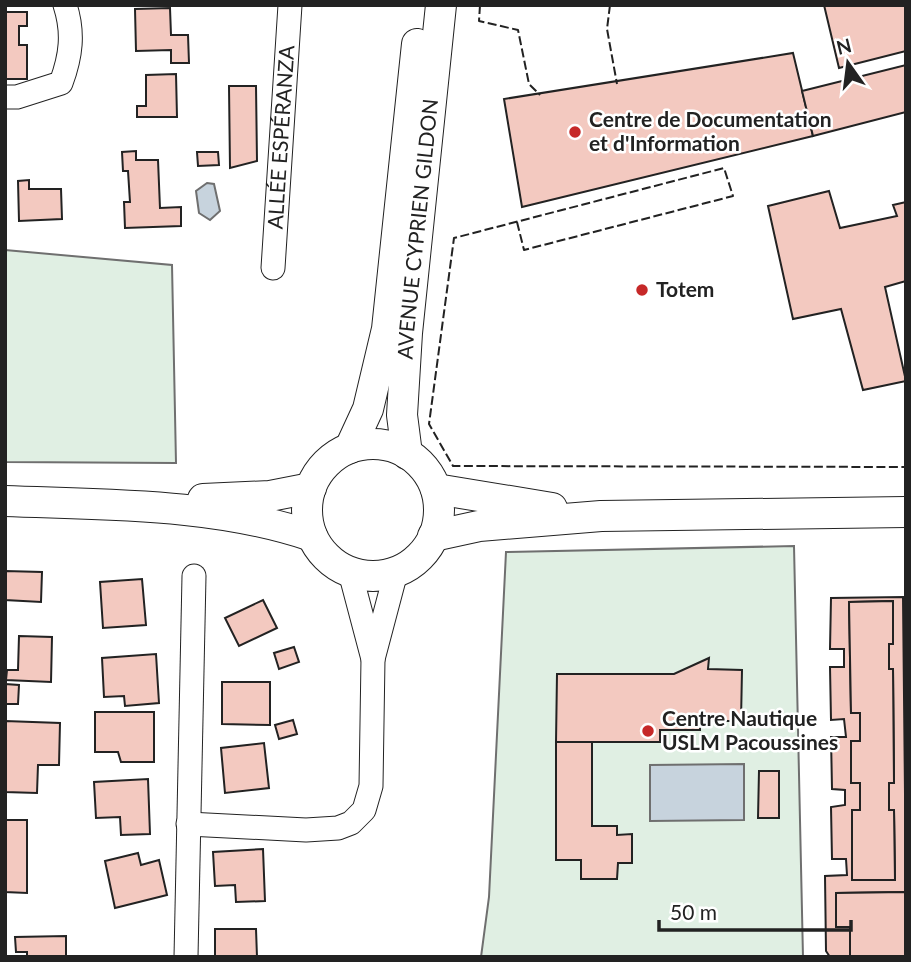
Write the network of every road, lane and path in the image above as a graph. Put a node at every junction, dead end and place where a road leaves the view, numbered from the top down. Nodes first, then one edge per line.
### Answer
1 (65, 5) edge
2 (290, 5) edge
3 (421, 5) edge
4 (441, 5) edge
5 (5, 97) edge
6 (272, 268) dead end
7 (350, 448) junction
8 (407, 454) junction
9 (311, 488) junction
10 (436, 489) junction
11 (5, 501) edge
12 (94, 504) junction
13 (906, 512) edge
14 (601, 516) junction
15 (312, 537) junction
16 (433, 537) junction
17 (350, 572) junction
18 (396, 572) junction
19 (194, 576) dead end
20 (373, 659) junction
21 (188, 824) junction
22 (186, 957) edge

1 - 5 street
2 - 6 street, ALLÉE ESPÉRANZA
3 - 7 street, AVENUE CYPRIEN GILDON
4 - 8 street, AVENUE CYPRIEN GILDON
7 - 8 street
7 - 9 street
8 - 10 street
9 - 12 street
9 - 15 street
10 - 14 street
10 - 16 street
11 - 12 street
12 - 15 street
13 - 14 street
14 - 16 street
15 - 17 street
16 - 18 street
17 - 18 street
17 - 20 street
18 - 20 street
19 - 21 street
20 - 21 street
21 - 22 street

